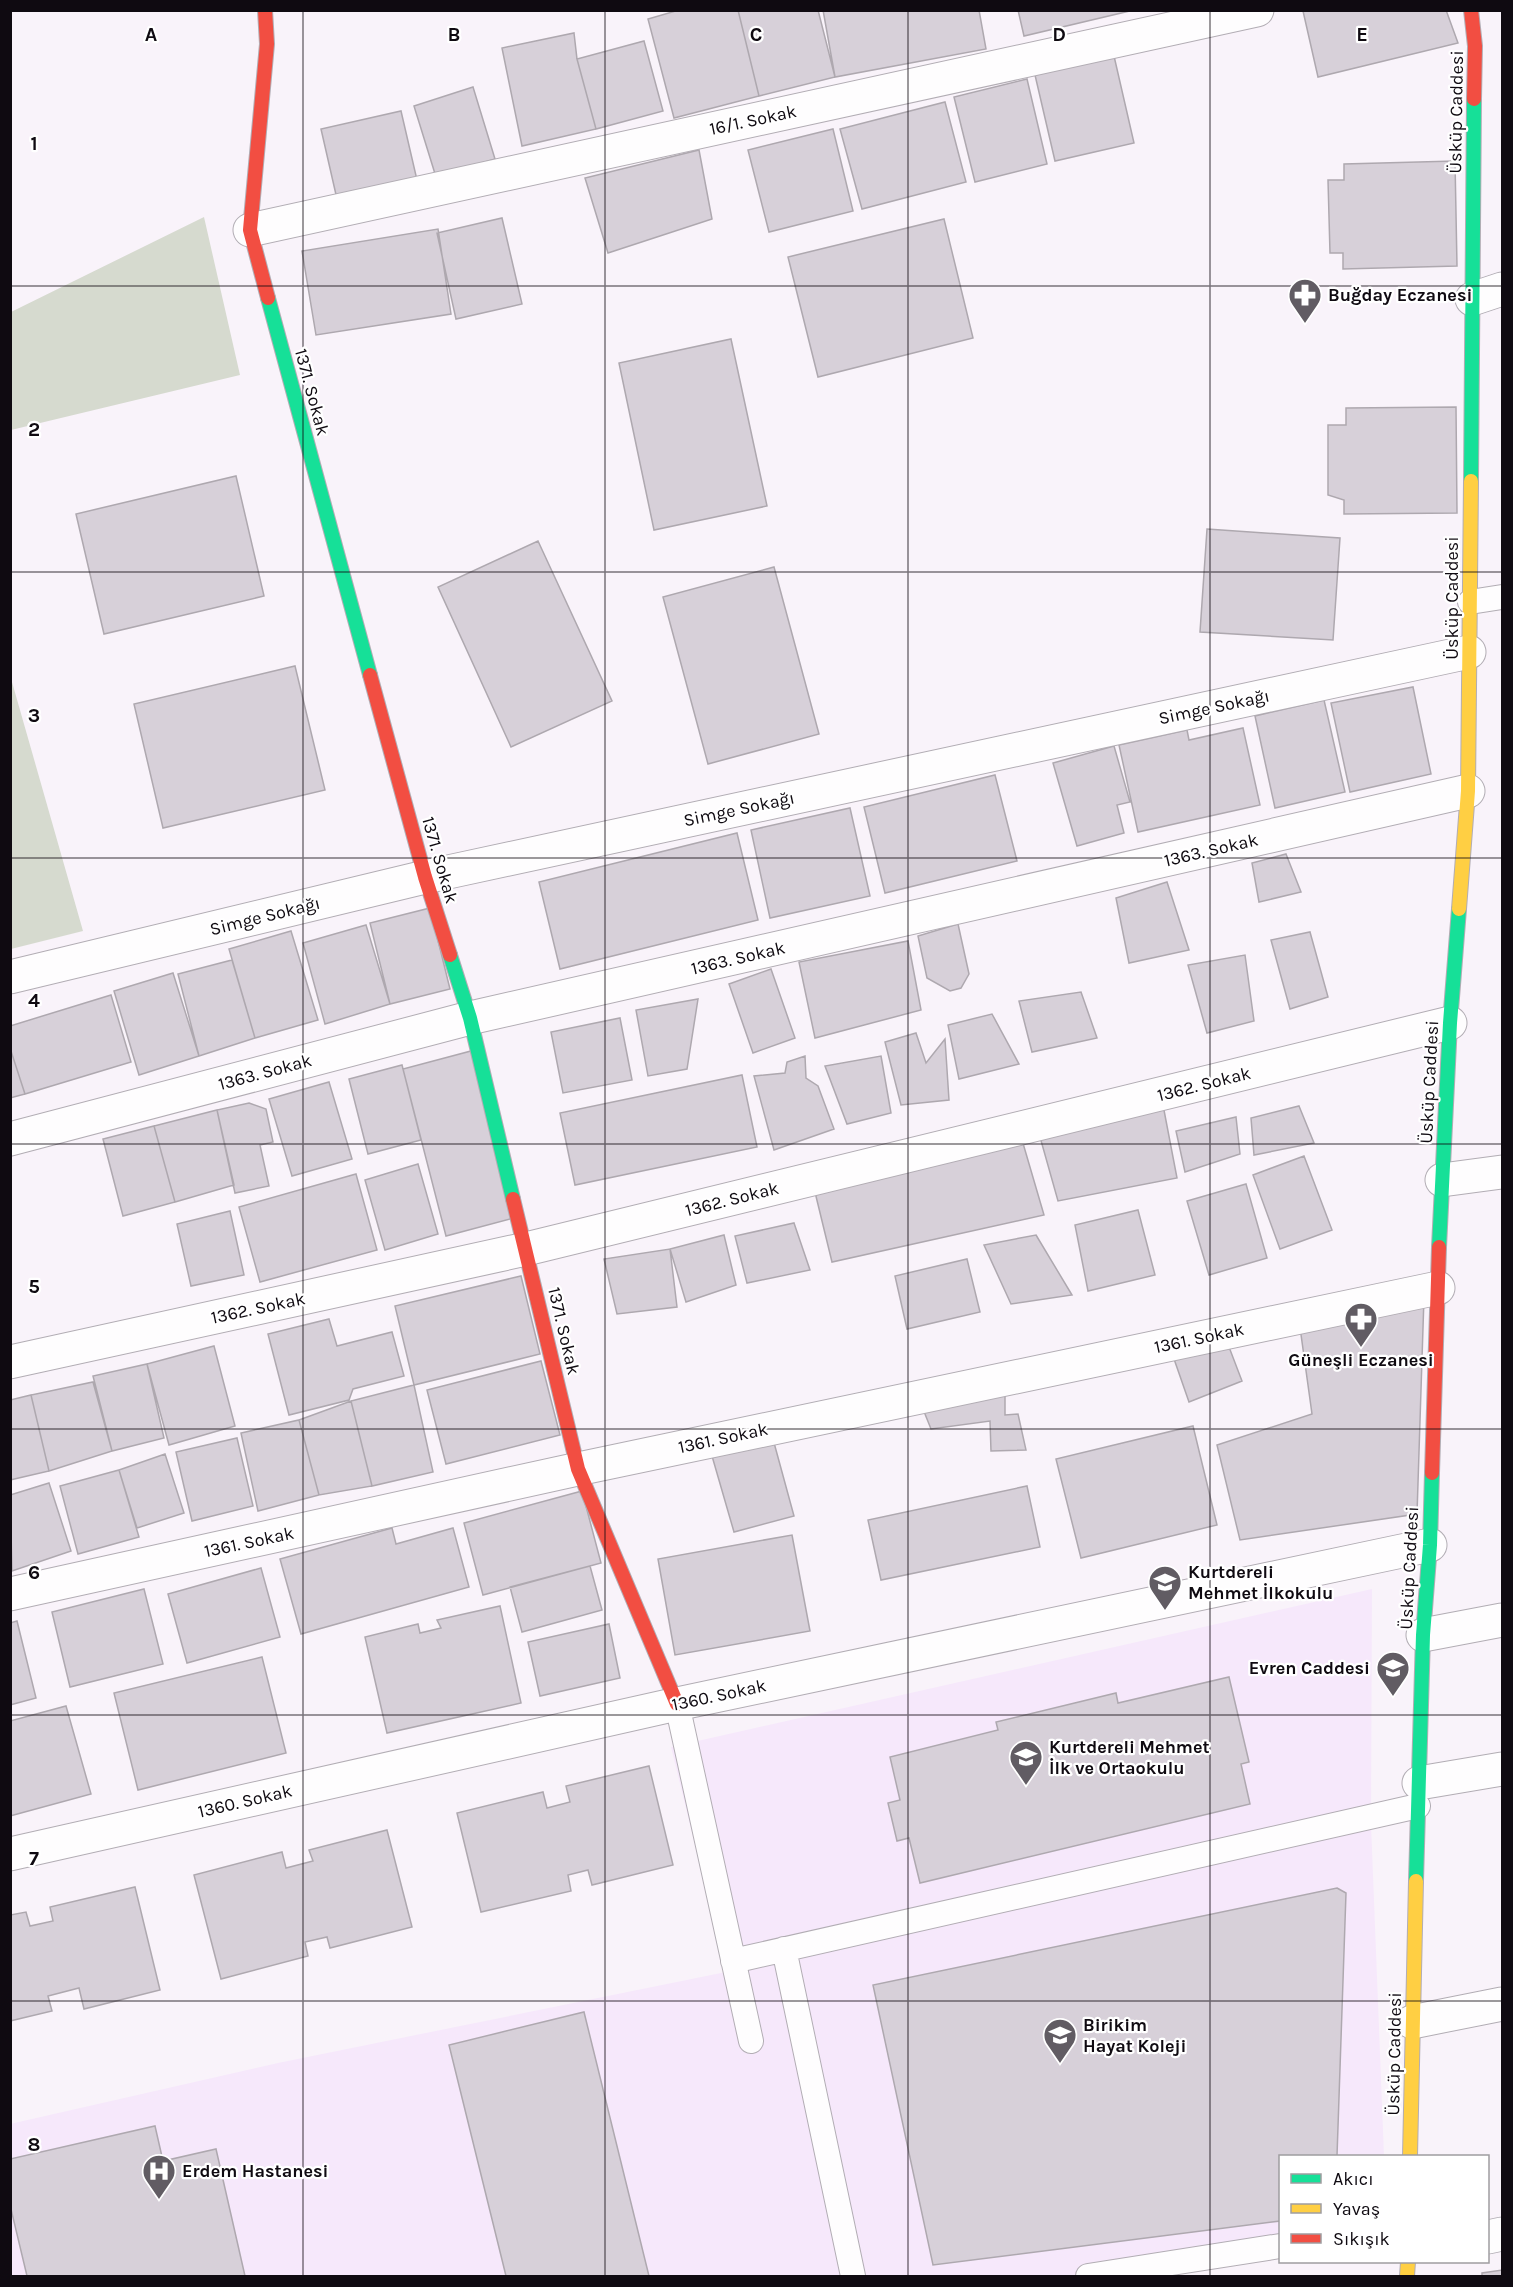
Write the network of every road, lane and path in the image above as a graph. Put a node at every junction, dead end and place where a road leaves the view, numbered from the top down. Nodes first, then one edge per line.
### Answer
1 (265, 10) edge
2 (1257, 10) edge
3 (1471, 10) edge
4 (250, 230) junction
5 (1503, 289) edge
6 (1472, 299) junction
7 (1503, 597) edge
8 (1470, 602) junction
9 (1469, 652) junction
10 (1468, 791) junction
11 (425, 877) junction
12 (10, 977) edge
13 (470, 1018) junction
14 (1450, 1023) junction
15 (10, 1139) edge
16 (1503, 1172) edge
17 (1442, 1180) junction
18 (526, 1249) junction
19 (1438, 1288) junction
20 (10, 1362) edge
21 (578, 1469) junction
22 (1430, 1545) junction
23 (10, 1594) edge
24 (1503, 1620) edge
25 (1424, 1635) junction
26 (677, 1704) junction
27 (1503, 1769) edge
28 (1419, 1795) junction
29 (10, 1854) edge
30 (784, 1949) junction
31 (733, 1961) junction
32 (1503, 2004) edge
33 (1412, 2022) junction
34 (751, 2040) dead end
35 (1410, 2155) edge
36 (1279, 2246) edge
37 (853, 2277) edge
38 (1088, 2277) edge

1 - 4 street, 1371. Sokak
2 - 4 street, 16/1. Sokak
3 - 6 street, Üsküp Caddesi
4 - 11 street, 1371. Sokak
5 - 6 street
6 - 8 street, Üsküp Caddesi
7 - 8 lane
8 - 9 street, Üsküp Caddesi
9 - 10 street, Üsküp Caddesi
9 - 11 street, Simge Sokağı
10 - 13 street, 1363. Sokak
10 - 14 street, Üsküp Caddesi
11 - 12 street, Simge Sokağı
11 - 13 street, 1371. Sokak
13 - 15 street, 1363. Sokak
13 - 18 street, 1371. Sokak
14 - 17 street, Üsküp Caddesi
14 - 18 street, 1362. Sokak
16 - 17 street
17 - 19 street, Üsküp Caddesi
18 - 20 street, 1362. Sokak
18 - 21 street, 1371. Sokak
19 - 21 street, 1361. Sokak
19 - 22 street, Üsküp Caddesi
21 - 23 street, 1361. Sokak
21 - 26 street, 1371. Sokak
22 - 25 street, Üsküp Caddesi
22 - 26 street, 1360. Sokak
24 - 25 street
25 - 28 street, Üsküp Caddesi
26 - 29 street, 1360. Sokak
26 - 31 lane
27 - 28 street
28 - 30 lane
28 - 33 street, Üsküp Caddesi
30 - 31 lane
30 - 37 lane
31 - 34 lane
32 - 33 street
33 - 35 street, Üsküp Caddesi
36 - 38 lane

